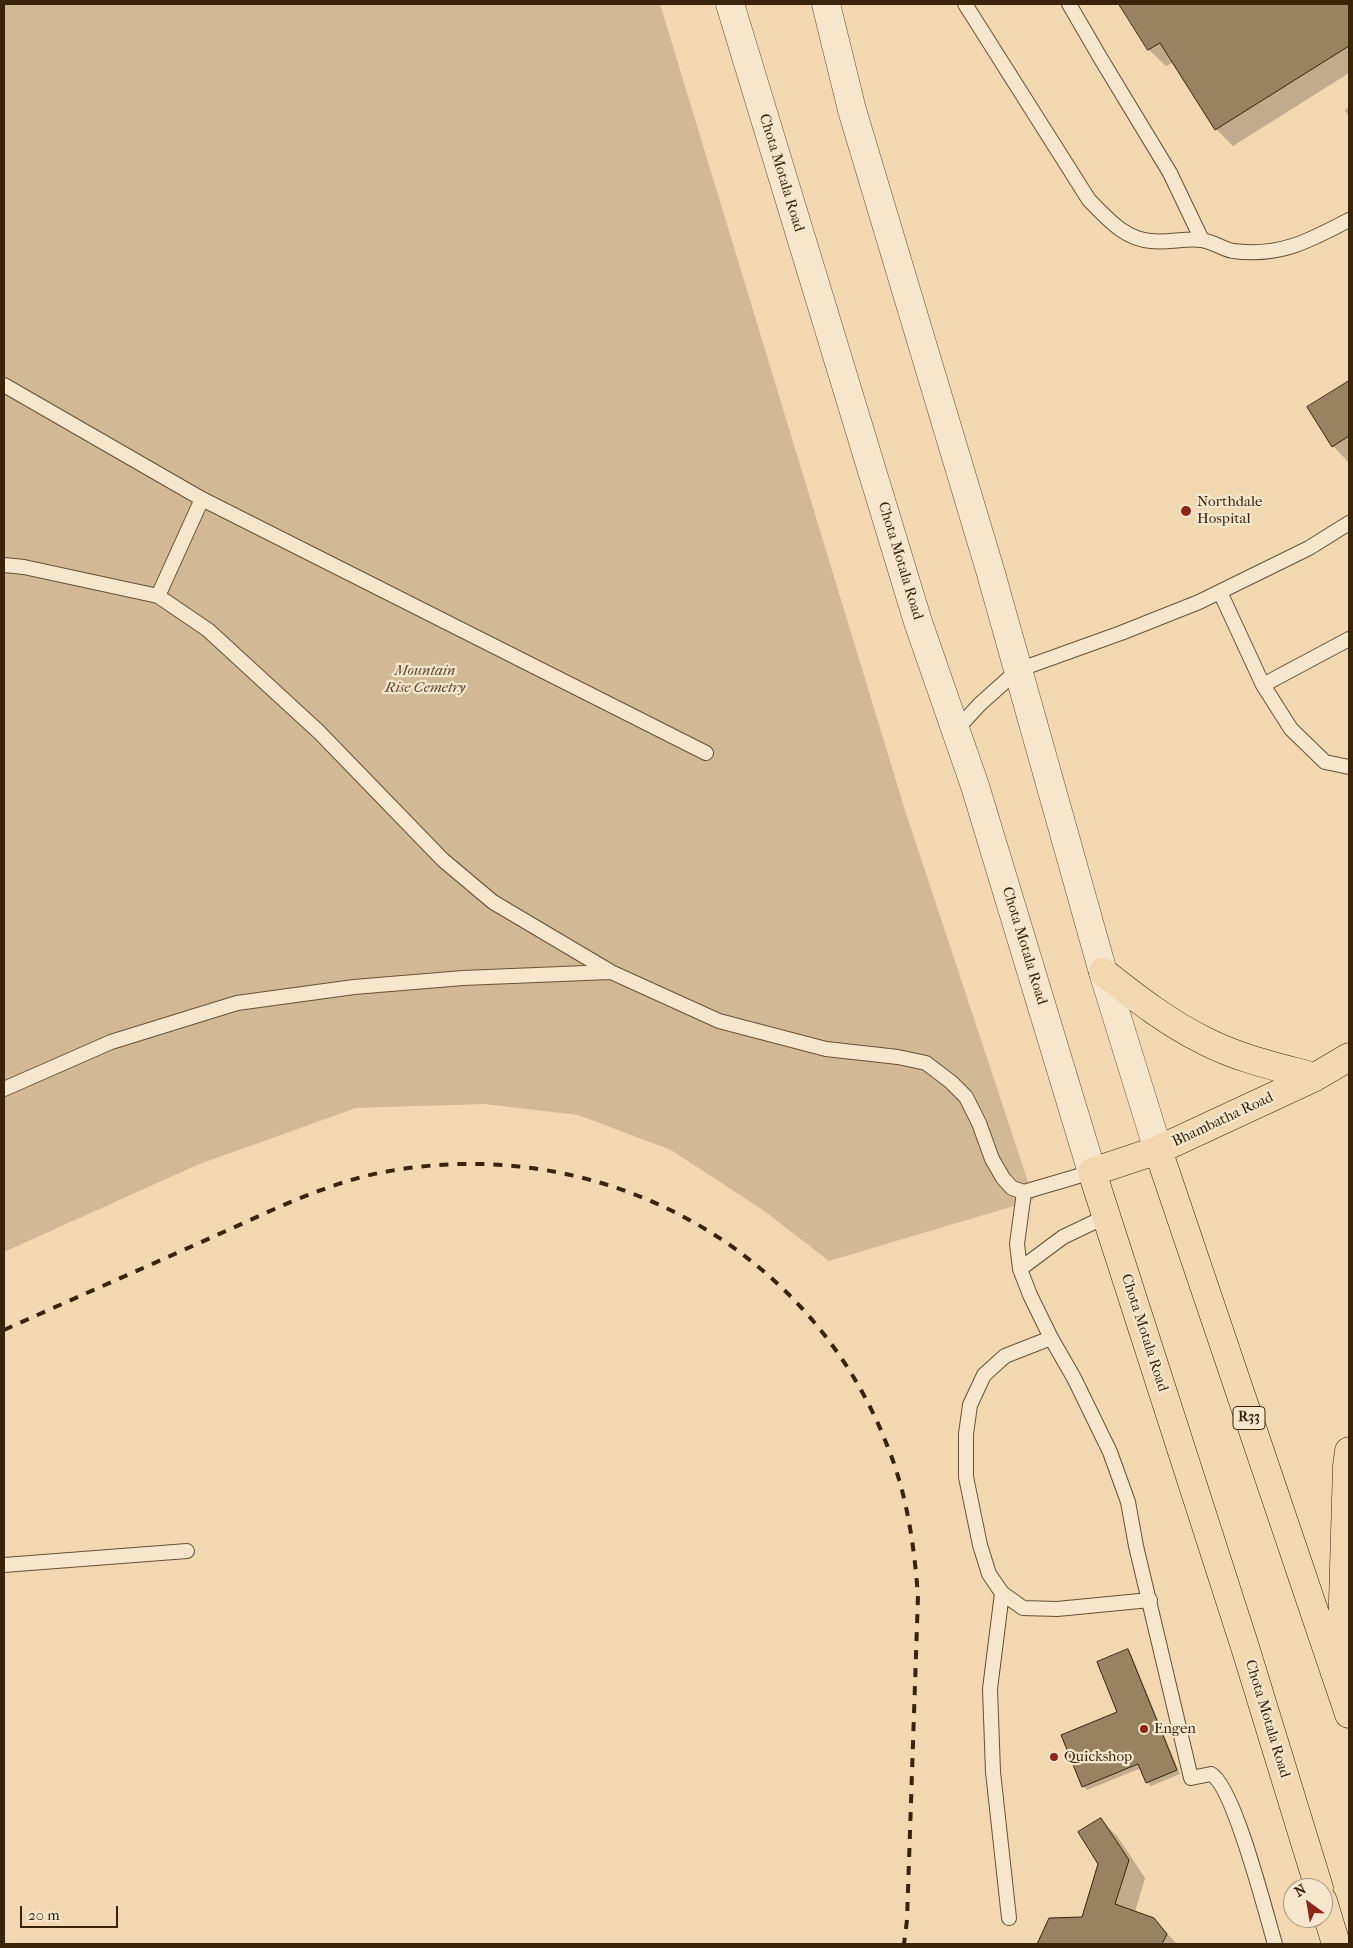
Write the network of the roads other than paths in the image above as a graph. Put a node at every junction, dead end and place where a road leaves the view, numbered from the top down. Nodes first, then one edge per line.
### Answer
1 (730, 4) edge
2 (826, 4) edge
3 (965, 4) edge
4 (1069, 4) edge
5 (1349, 220) edge
6 (1202, 240) junction
7 (4, 385) edge
8 (202, 498) junction
9 (1349, 523) edge
10 (4, 565) edge
11 (1220, 592) junction
12 (158, 596) junction
13 (1349, 639) edge
14 (1018, 670) junction
15 (1263, 685) junction
16 (956, 730) junction
17 (706, 754) dead end
18 (1349, 767) edge
19 (611, 972) junction
20 (1103, 972) junction
21 (1349, 1057) edge
22 (1315, 1077) junction
23 (4, 1089) edge
24 (1158, 1150) junction
25 (1092, 1172) junction
26 (1024, 1192) junction
27 (1107, 1216) junction
28 (1020, 1269) junction
29 (1051, 1338) junction
30 (1349, 1451) edge
31 (187, 1552) dead end
32 (4, 1565) edge
33 (1002, 1593) junction
34 (1150, 1600) junction
35 (1340, 1686) junction
36 (1349, 1714) edge
37 (1316, 1878) edge
38 (1009, 1918) dead end
39 (1331, 1928) edge
40 (1276, 1944) edge
41 (1336, 1944) edge

1 - 16 street, Chota Motala Road
2 - 14 street
3 - 6 lane
4 - 6 lane
5 - 6 lane
7 - 8 lane
8 - 12 lane
8 - 17 lane
9 - 11 lane
10 - 12 lane
11 - 14 lane
11 - 15 lane
12 - 19 lane
13 - 15 lane
14 - 16 lane
14 - 20 street
15 - 18 lane
16 - 25 street, Chota Motala Road
19 - 23 lane
19 - 26 lane
20 - 22 main road
20 - 24 street
21 - 22 main road, Bhambatha Road
22 - 24 main road, Bhambatha Road
24 - 25 main road, Bhambatha Road
24 - 35 main road, R33
25 - 26 lane
25 - 27 main road, Chota Motala Road
26 - 28 lane
27 - 28 lane
27 - 37 main road, Chota Motala Road
28 - 29 lane
29 - 33 lane
29 - 34 lane
30 - 35 main road
31 - 32 lane
33 - 34 lane
33 - 38 lane
34 - 40 lane
35 - 36 main road, R33
39 - 41 main road

